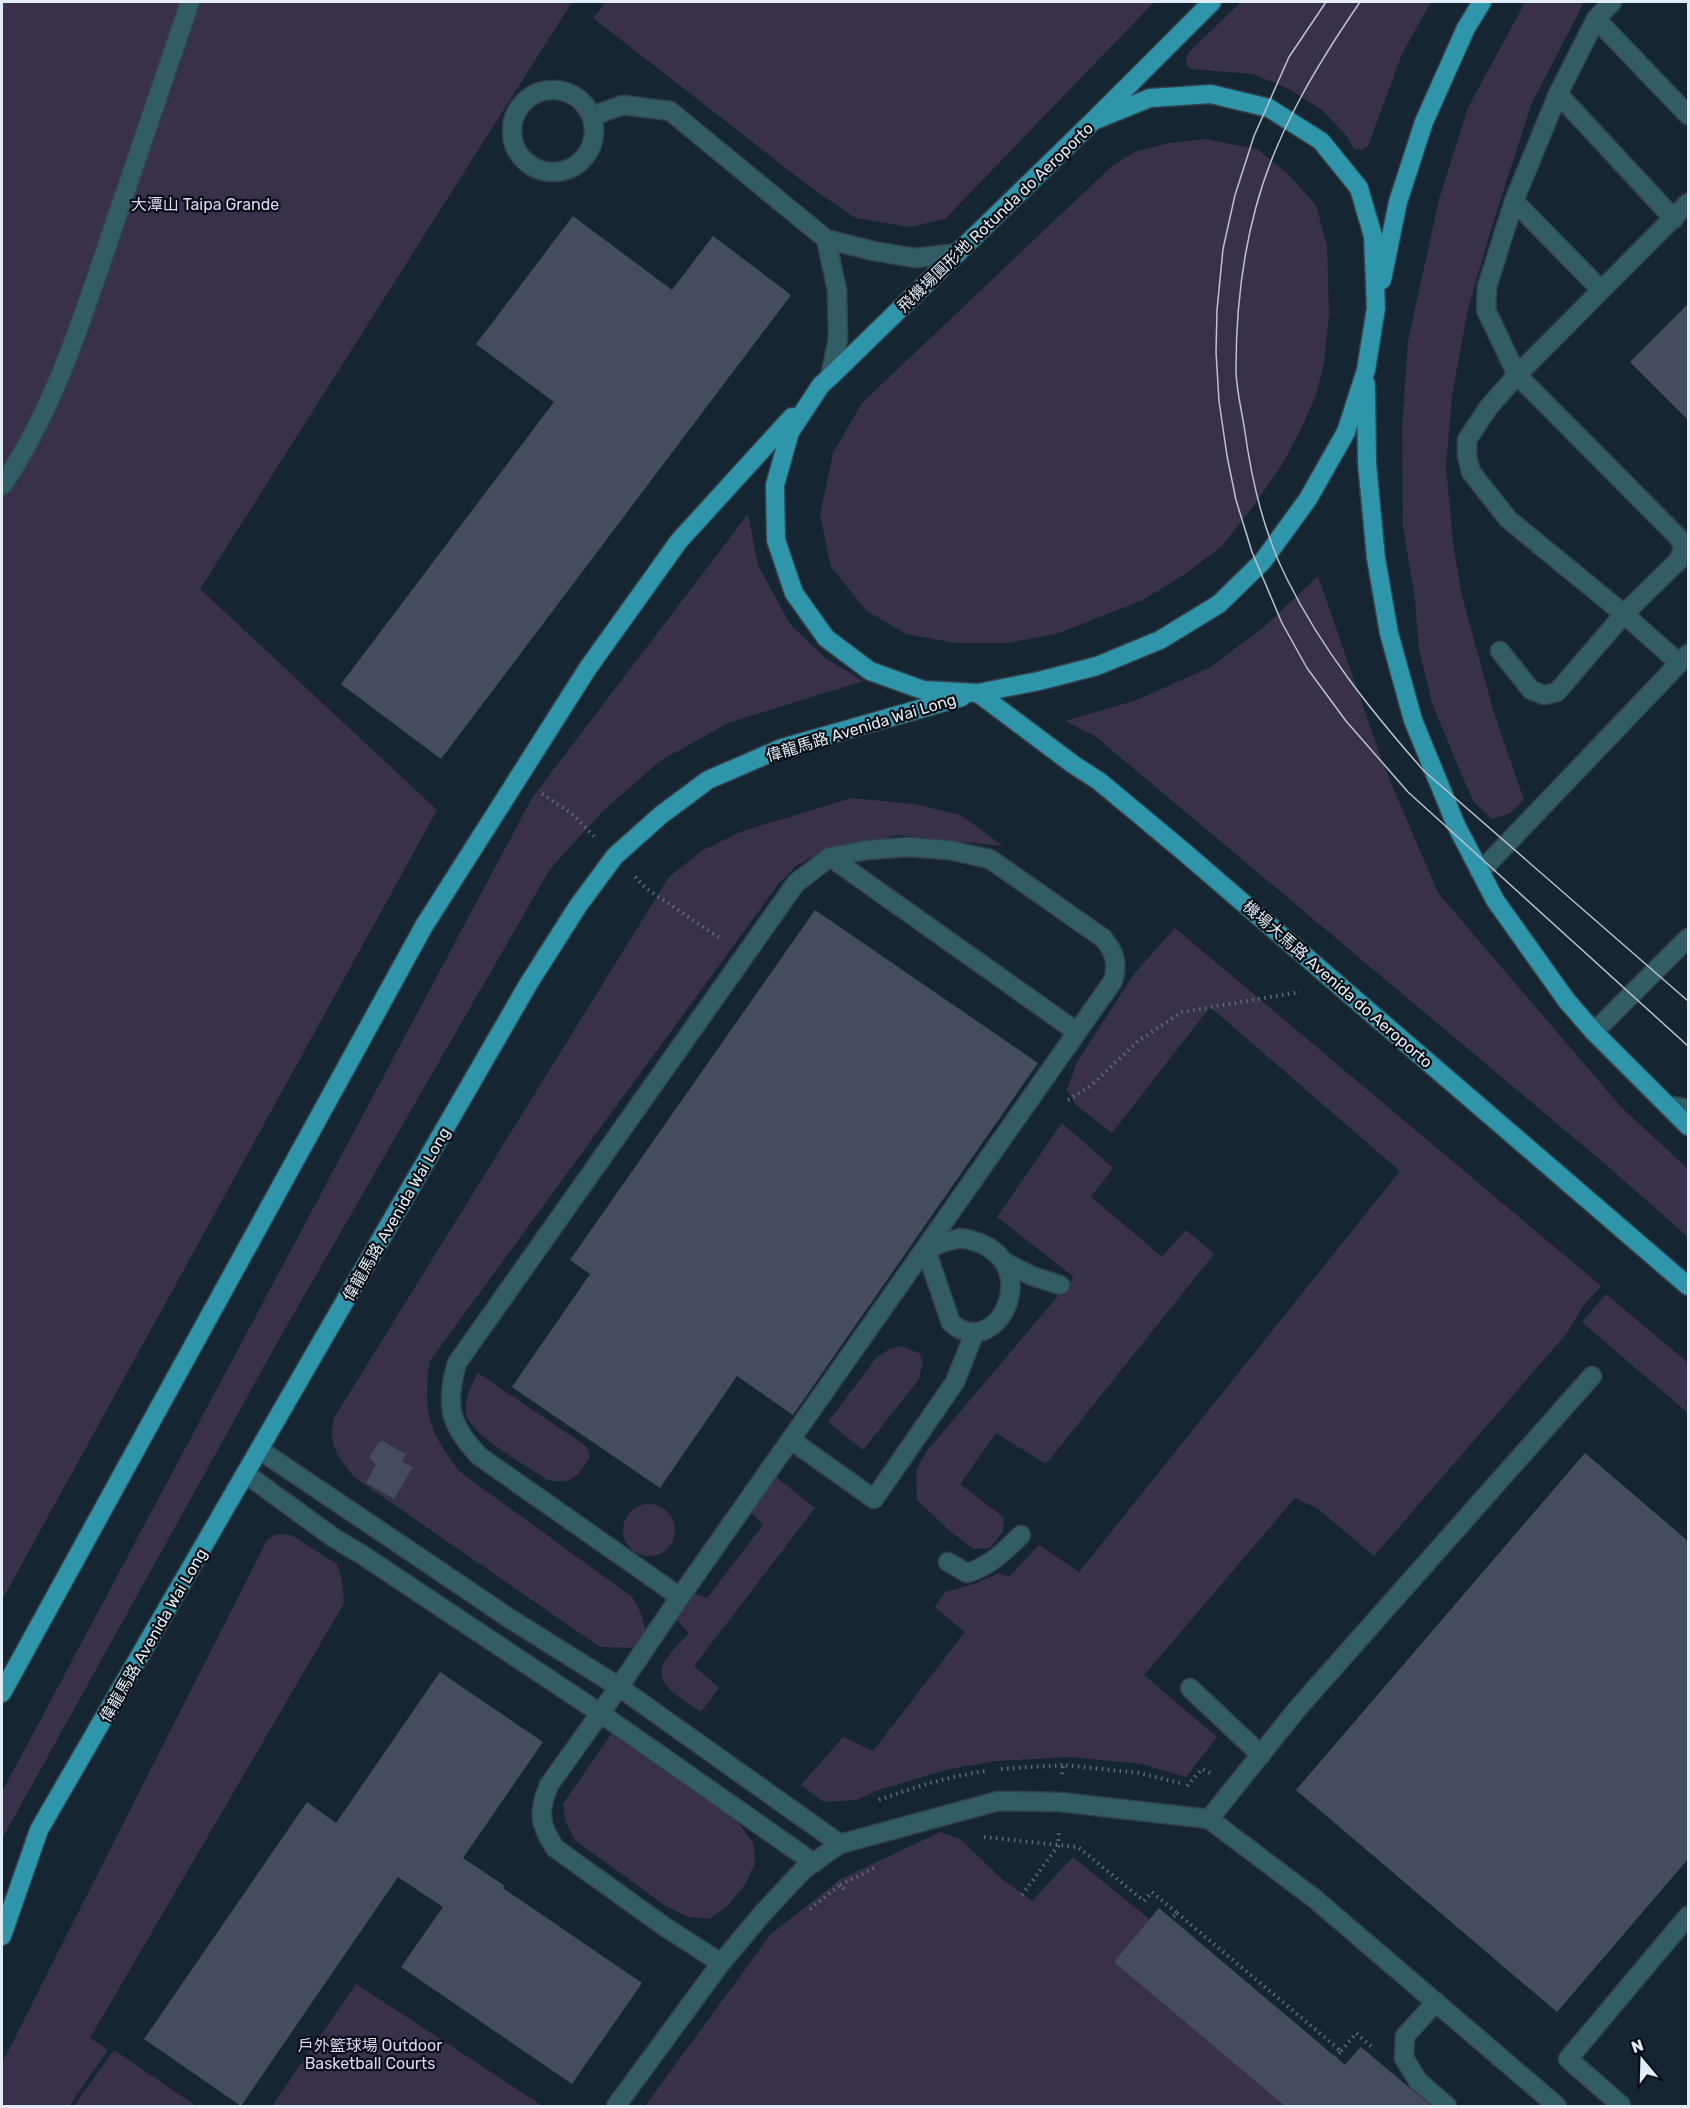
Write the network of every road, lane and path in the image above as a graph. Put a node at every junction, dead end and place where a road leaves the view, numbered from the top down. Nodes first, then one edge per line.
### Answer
1 (190, 2) edge
2 (1212, 2) edge
3 (1482, 2) edge
4 (1612, 2) edge
5 (1596, 19) junction
6 (1558, 94) junction
7 (1689, 115) edge
8 (592, 116) junction
9 (1093, 121) junction
10 (1514, 201) junction
11 (1689, 203) edge
12 (1674, 219) junction
13 (826, 239) junction
14 (958, 253) junction
15 (1601, 290) junction
16 (1376, 308) junction
17 (1365, 370) junction
18 (1517, 375) junction
19 (825, 381) junction
20 (2, 486) edge
21 (1623, 614) junction
22 (1500, 651) dead end
23 (1684, 659) edge
24 (978, 693) junction
25 (830, 857) junction
26 (1480, 872) junction
27 (1689, 938) edge
28 (1340, 986) junction
29 (1077, 1032) junction
30 (1594, 1032) junction
31 (1062, 1103) dead end
32 (1668, 1105) junction
33 (1689, 1109) edge
34 (1689, 1126) edge
35 (926, 1250) junction
36 (1004, 1262) junction
37 (1060, 1285) dead end
38 (1689, 1286) edge
39 (974, 1334) junction
40 (1592, 1376) dead end
41 (791, 1440) junction
42 (260, 1450) junction
43 (246, 1474) junction
44 (1021, 1535) dead end
45 (948, 1562) dead end
46 (680, 1597) junction
47 (619, 1687) junction
48 (1190, 1688) dead end
49 (2, 1693) edge
50 (600, 1713) junction
51 (1261, 1755) junction
52 (1063, 1765) dead end
53 (870, 1803) dead end
54 (1209, 1819) junction
55 (39, 1830) junction
56 (982, 1837) dead end
57 (840, 1844) junction
58 (814, 1863) junction
59 (876, 1867) dead end
60 (844, 1889) dead end
61 (2, 1900) edge
62 (1177, 1913) junction
63 (1689, 1916) edge
64 (1171, 1919) dead end
65 (2, 1936) edge
66 (722, 1963) junction
67 (1436, 2002) junction
68 (1335, 2058) dead end
69 (1621, 2105) edge
70 (616, 2106) edge
71 (1447, 2106) edge
72 (1557, 2106) edge

1 - 20 street
2 - 9 main road
3 - 16 main road
4 - 5 street
5 - 6 street
5 - 7 street
6 - 10 street
6 - 12 street
8 - 8 street
8 - 13 street
9 - 14 main road, 飛機場圓形地 Rotunda do Aeroporto
9 - 16 main road, 飛機場圓形地 Rotunda do Aeroporto
10 - 15 street
10 - 18 street
11 - 12 street
12 - 15 street
13 - 14 street
13 - 19 street
14 - 19 main road, 飛機場圓形地 Rotunda do Aeroporto
15 - 18 street
16 - 17 main road, 飛機場圓形地 Rotunda do Aeroporto
17 - 24 main road, 飛機場圓形地 Rotunda do Aeroporto
17 - 26 main road
18 - 21 street
18 - 21 street
19 - 24 main road, 飛機場圓形地 Rotunda do Aeroporto
19 - 49 main road
21 - 22 street
21 - 23 street
23 - 26 street
24 - 28 main road, 機場大馬路 Avenida do Aeroporto
24 - 42 main road, 偉龍馬路 Avenida Wai Long
25 - 29 street
25 - 29 street
25 - 46 street
26 - 30 main road
27 - 30 street
28 - 31 path
28 - 38 main road, 機場大馬路 Avenida do Aeroporto
29 - 35 street
30 - 32 main road
32 - 33 street
32 - 34 main road
35 - 36 street
35 - 39 street
35 - 41 street
36 - 37 street
36 - 39 street
39 - 41 street
40 - 51 street
41 - 46 street
42 - 43 main road, 偉龍馬路 Avenida Wai Long
42 - 47 street
43 - 50 street
43 - 55 main road, 偉龍馬路 Avenida Wai Long
44 - 45 street
46 - 47 street
47 - 50 street
47 - 57 street
48 - 51 street
50 - 58 street
50 - 66 street
51 - 54 street
52 - 53 path
54 - 57 street
54 - 67 street
55 - 61 main road
55 - 65 main road, 偉龍馬路 Avenida Wai Long
56 - 62 path
57 - 58 street
58 - 66 street
59 - 60 path
62 - 64 path
62 - 68 path
63 - 69 street
66 - 70 street
67 - 71 street
67 - 72 street

